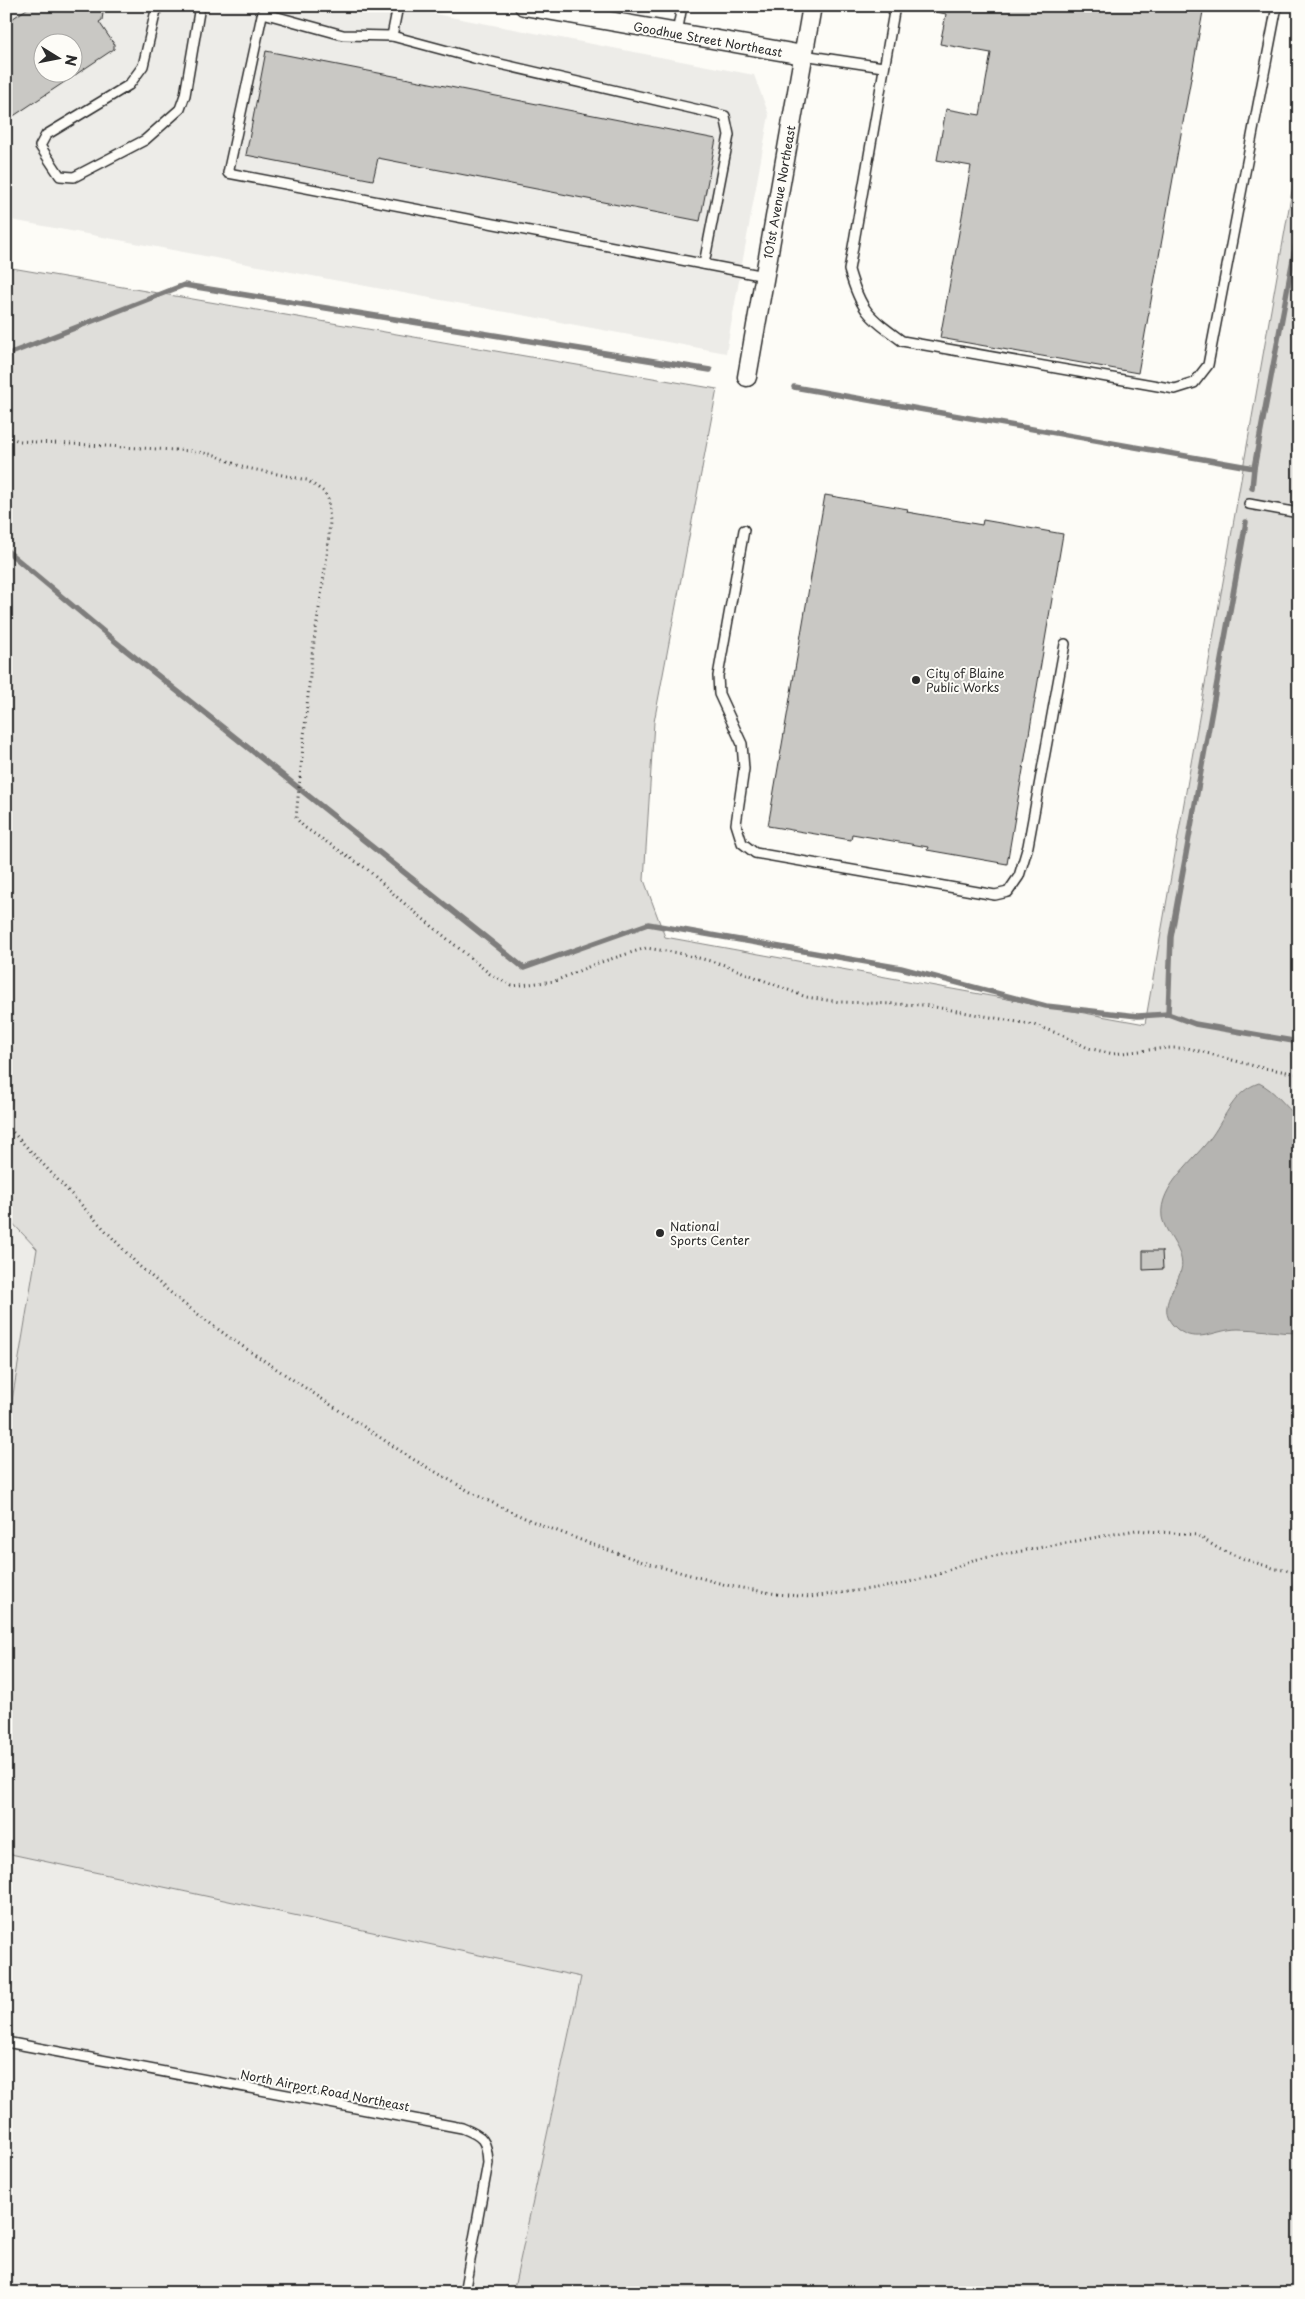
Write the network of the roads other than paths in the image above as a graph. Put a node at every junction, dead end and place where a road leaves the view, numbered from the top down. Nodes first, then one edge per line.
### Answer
1 (157, 6) edge
2 (200, 6) edge
3 (398, 6) edge
4 (524, 6) edge
5 (682, 6) edge
6 (812, 6) edge
7 (895, 6) edge
8 (1277, 6) edge
9 (264, 10) edge
10 (677, 33) junction
11 (392, 36) junction
12 (803, 56) junction
13 (883, 67) junction
14 (704, 264) junction
15 (765, 276) junction
16 (748, 377) dead end
17 (1249, 504) dead end
18 (1299, 512) edge
19 (744, 530) dead end
20 (1065, 644) dead end
21 (6, 2042) edge
22 (464, 2293) edge

1 - 2 lane
3 - 11 lane
4 - 10 street, Goodhue Street Northeast
5 - 10 lane
6 - 12 street, 101st Avenue Northeast
7 - 13 lane
8 - 13 lane
9 - 11 lane
9 - 14 lane
10 - 12 street, Goodhue Street Northeast
11 - 14 lane
12 - 13 lane
12 - 15 street, 101st Avenue Northeast
14 - 15 lane
15 - 16 street, 101st Avenue Northeast
17 - 18 lane
19 - 20 lane
21 - 22 lane, North Airport Road Northeast

